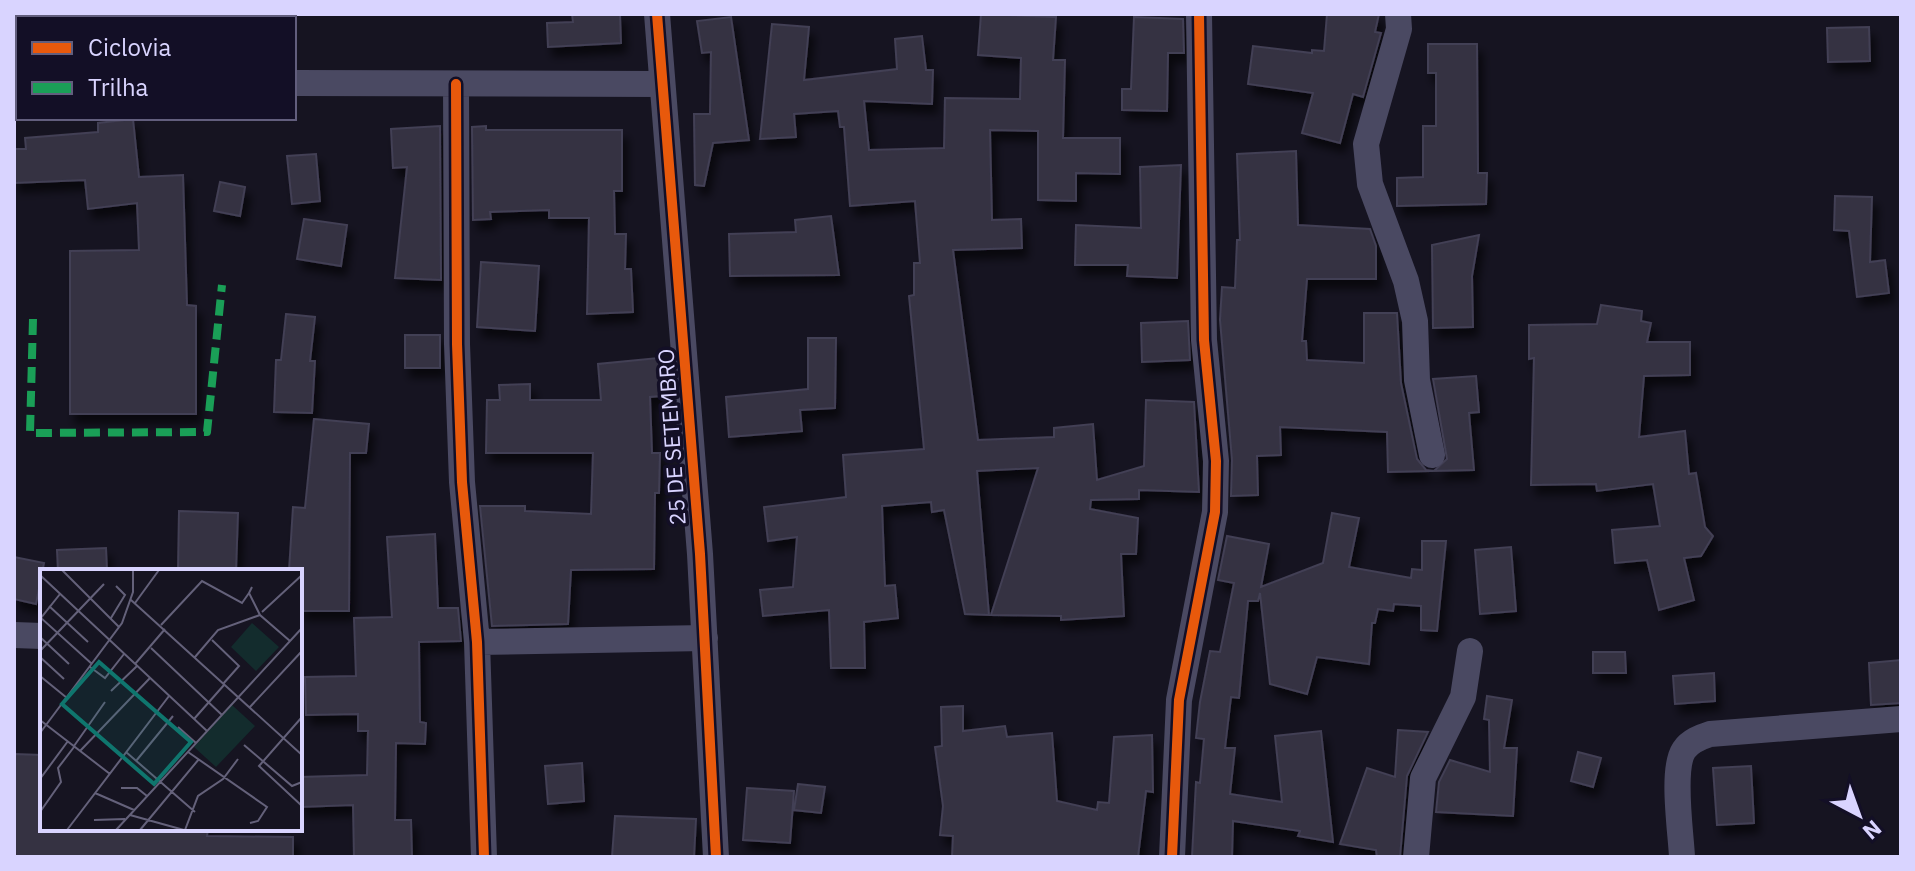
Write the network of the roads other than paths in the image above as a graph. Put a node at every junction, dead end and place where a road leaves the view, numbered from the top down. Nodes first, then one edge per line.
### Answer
1 (657, 14) edge
2 (1199, 14) edge
3 (1398, 14) edge
4 (296, 83) edge
5 (456, 84) junction
6 (662, 84) junction
7 (1432, 455) dead end
8 (14, 635) edge
9 (40, 636) edge
10 (705, 638) junction
11 (477, 642) junction
12 (1470, 651) dead end
13 (1901, 719) edge
14 (484, 857) edge
15 (716, 857) edge
16 (1172, 857) edge
17 (1416, 857) edge
18 (1682, 857) edge

1 - 6 street, 25 DE SETEMBRO
2 - 16 street
3 - 7 street
4 - 5 street
5 - 6 street
5 - 11 street
6 - 10 street, 25 DE SETEMBRO
8 - 9 street
10 - 11 street
10 - 15 street, 25 DE SETEMBRO
11 - 14 street
12 - 17 street
13 - 18 street

